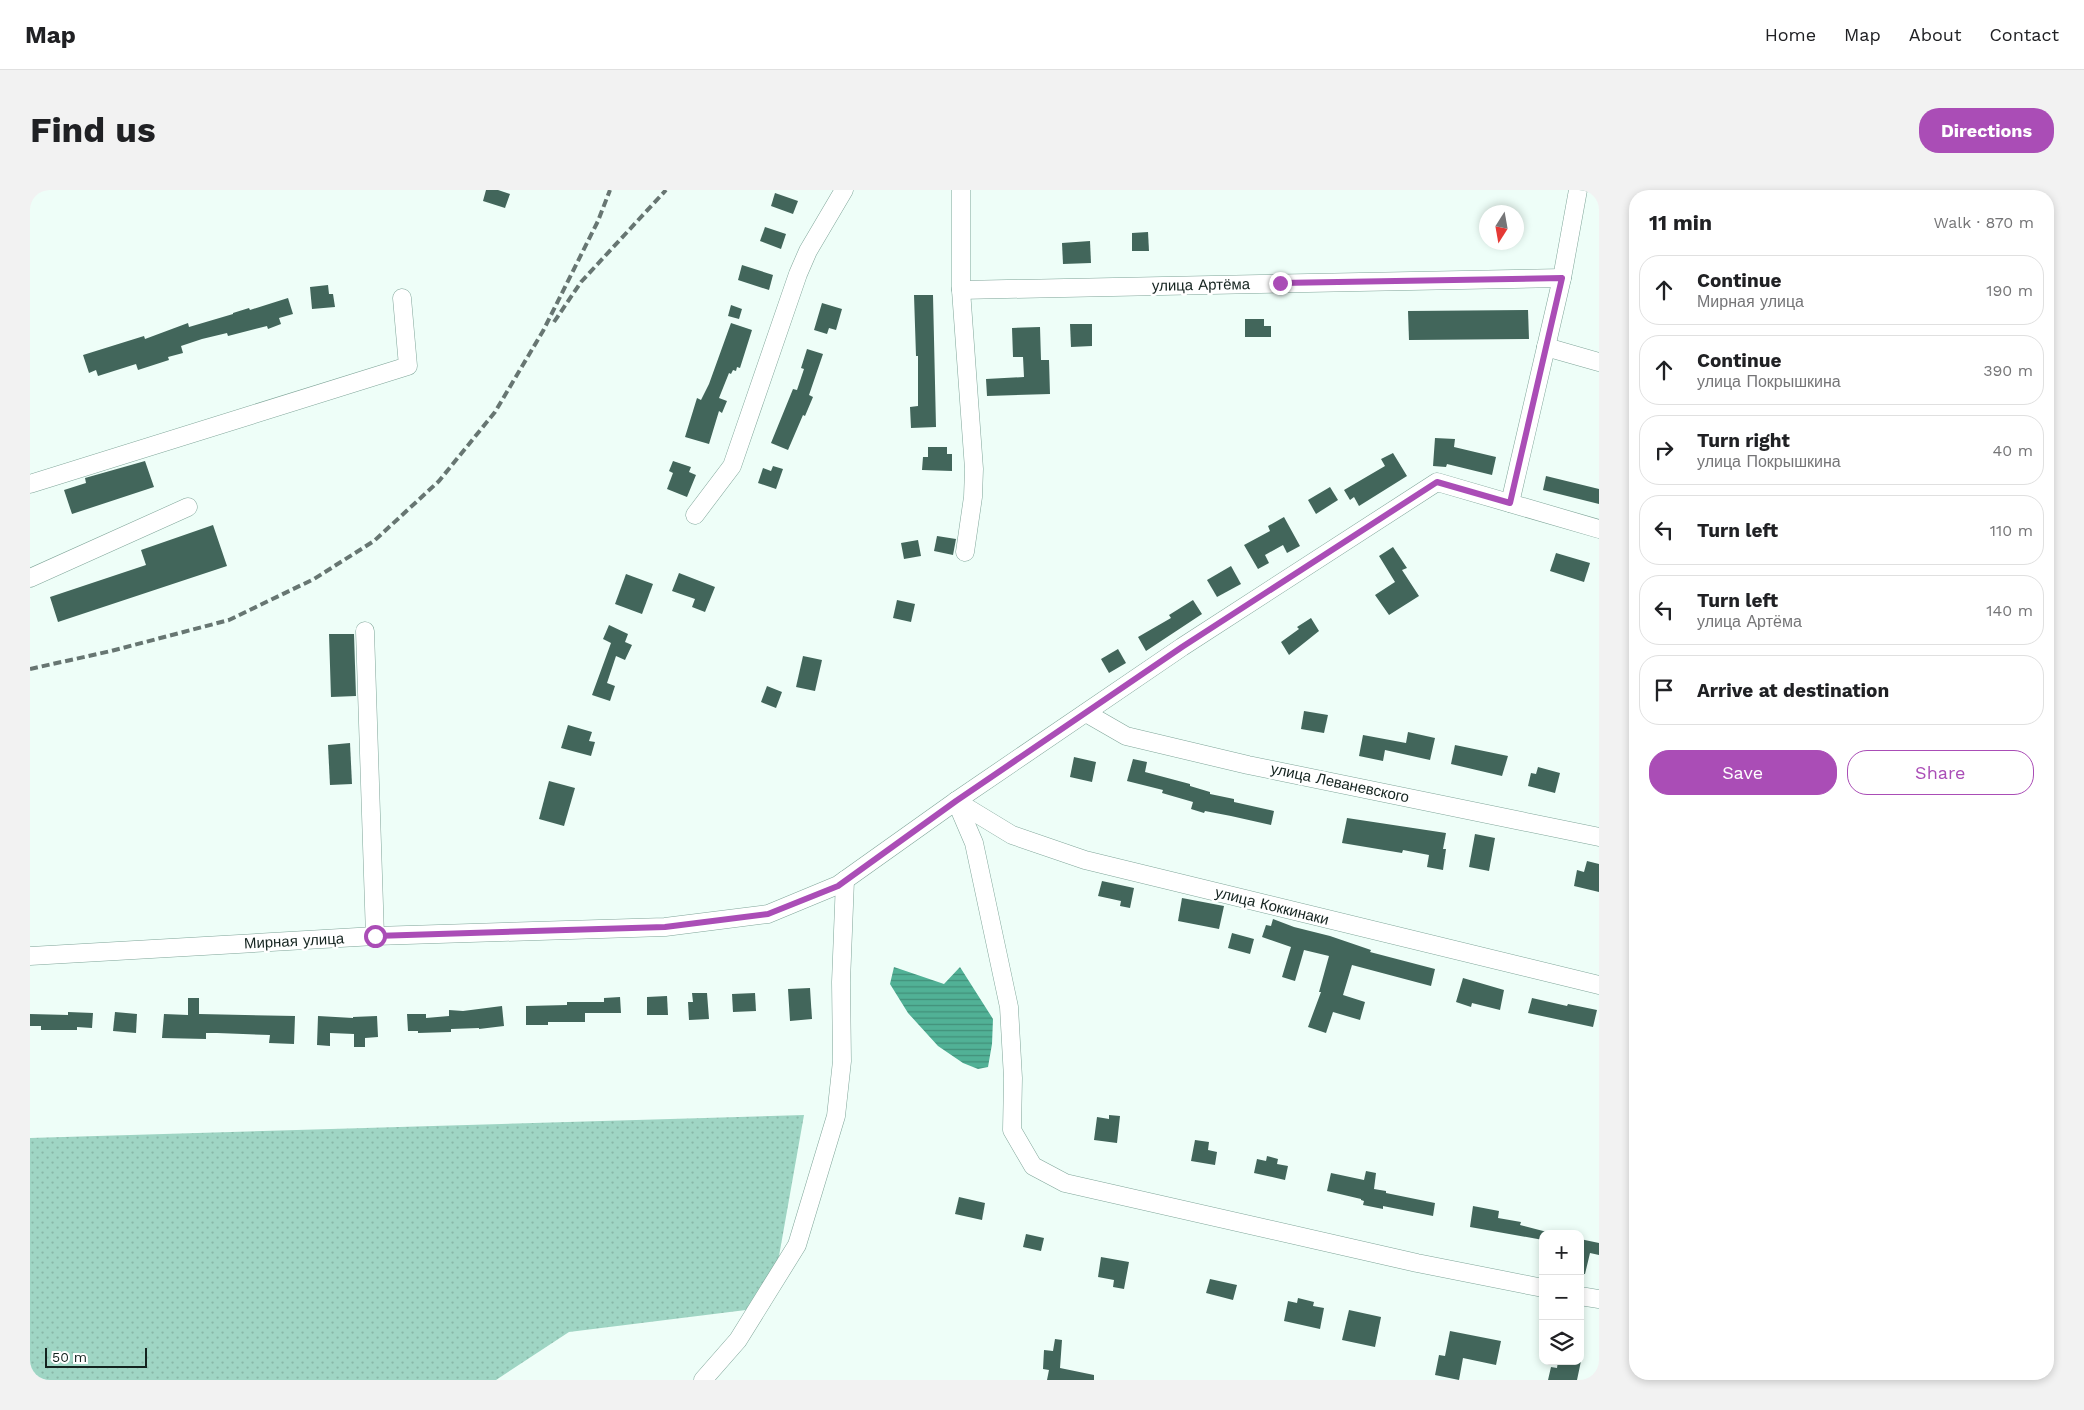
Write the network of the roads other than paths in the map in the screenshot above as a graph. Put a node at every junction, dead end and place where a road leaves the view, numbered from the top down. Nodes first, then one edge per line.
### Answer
1 (844, 190) edge
2 (961, 190) edge
3 (1578, 190) edge
4 (1562, 278) junction
5 (961, 290) junction
6 (402, 298) dead end
7 (1546, 347) junction
8 (1599, 362) edge
9 (30, 484) edge
10 (1510, 503) junction
11 (188, 507) dead end
12 (695, 515) dead end
13 (1599, 529) edge
14 (965, 552) dead end
15 (30, 578) edge
16 (365, 632) dead end
17 (1086, 713) junction
18 (956, 801) junction
19 (1599, 838) edge
20 (845, 880) junction
21 (375, 936) junction
22 (30, 956) edge
23 (1599, 985) edge
24 (1539, 1287) edge
25 (1584, 1297) edge
26 (1599, 1299) edge
27 (703, 1380) edge

1 - 12 street
2 - 5 street
3 - 4 street
4 - 5 street, улица Артёма
4 - 7 street
5 - 14 street
6 - 9 street
7 - 8 street
7 - 10 street
10 - 13 street, Мирная улица
10 - 17 street, Мирная улица
11 - 15 street
16 - 21 street
17 - 18 street, Мирная улица
17 - 19 street, улица Леваневского
18 - 20 street, Мирная улица
18 - 23 street, улица Коккинаки
18 - 24 street
20 - 21 street, Мирная улица
20 - 27 street
21 - 22 street, Мирная улица
25 - 26 street

